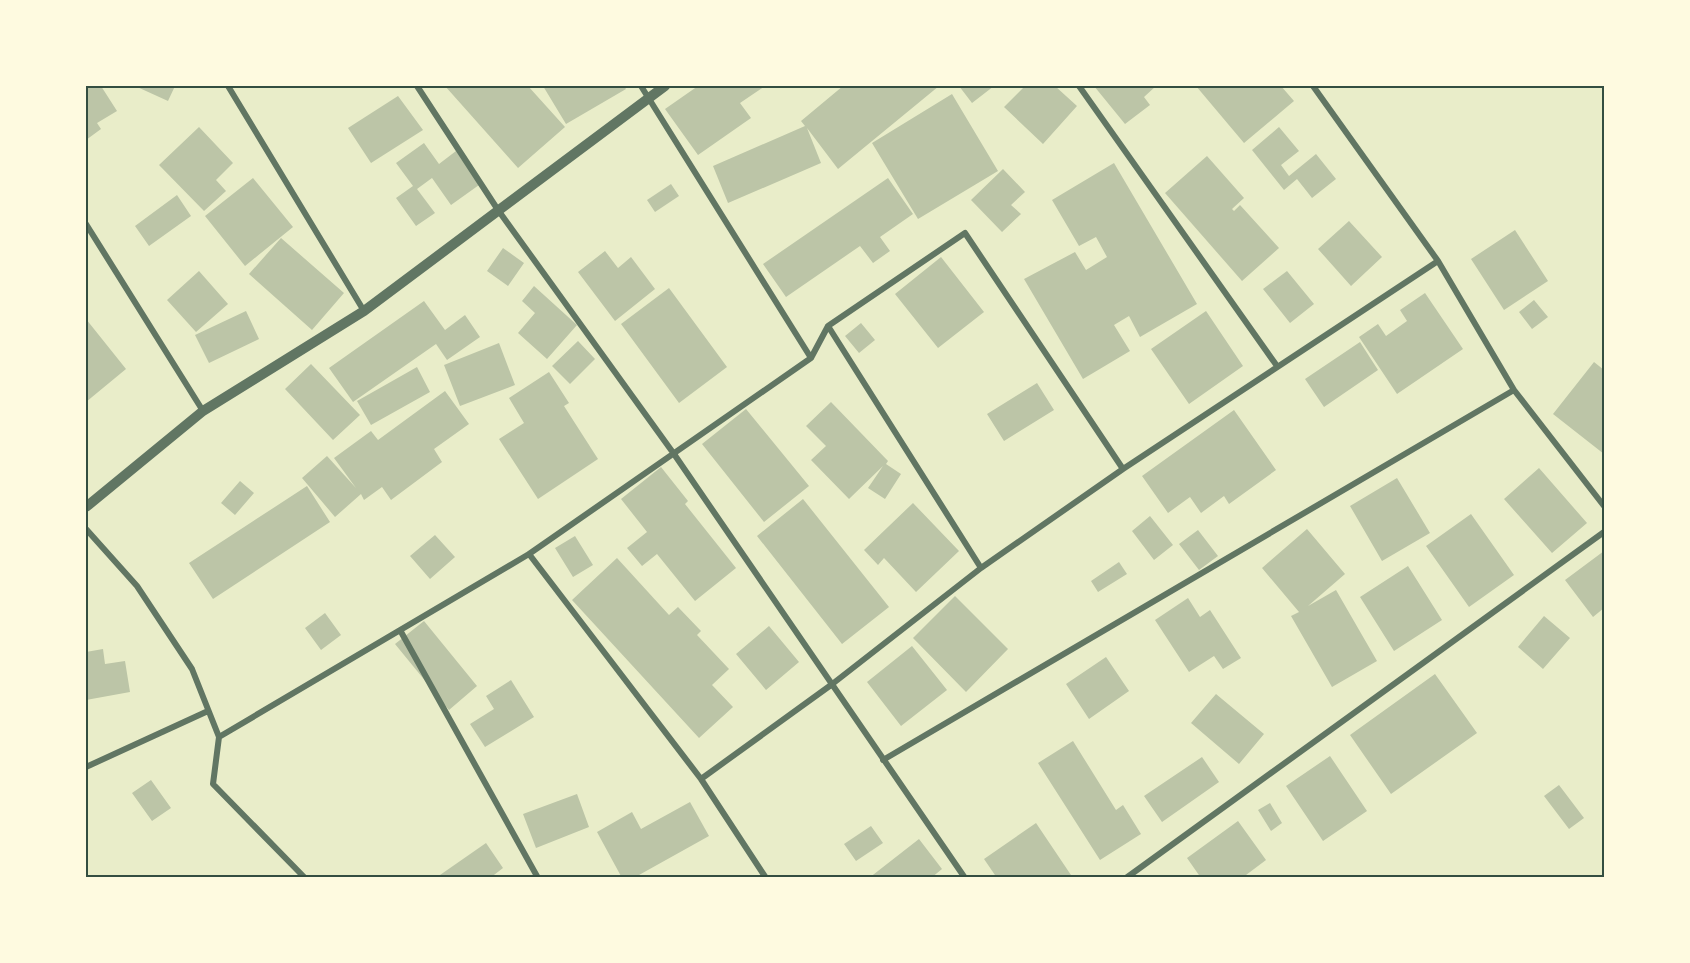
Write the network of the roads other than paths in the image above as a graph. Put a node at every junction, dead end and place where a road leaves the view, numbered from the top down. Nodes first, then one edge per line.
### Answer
1 (228, 86) edge
2 (417, 86) edge
3 (641, 86) edge
4 (665, 86) edge
5 (1079, 86) edge
6 (1313, 86) edge
7 (649, 98) junction
8 (498, 210) junction
9 (86, 224) edge
10 (1438, 261) junction
11 (364, 311) junction
12 (828, 326) junction
13 (811, 358) junction
14 (1277, 366) junction
15 (1514, 390) junction
16 (203, 411) junction
17 (674, 454) junction
18 (1123, 469) junction
19 (1605, 506) edge
20 (86, 507) edge
21 (86, 529) edge
22 (1605, 532) edge
23 (529, 554) junction
24 (981, 568) junction
25 (400, 630) junction
26 (831, 685) junction
27 (208, 711) junction
28 (219, 737) junction
29 (883, 760) junction
30 (86, 767) edge
31 (700, 779) junction
32 (304, 878) edge
33 (538, 878) edge
34 (766, 878) edge
35 (965, 878) edge
36 (1126, 878) edge

1 - 11 street
2 - 8 street
3 - 7 street
4 - 7 street
5 - 14 street
6 - 10 street
7 - 8 street
7 - 13 street
8 - 11 street
8 - 17 street
9 - 16 street
10 - 14 street
10 - 15 street
11 - 16 street
12 - 13 street
12 - 18 street
12 - 24 street
13 - 17 street
14 - 18 street
15 - 19 street
15 - 29 street
16 - 20 street
17 - 23 street
17 - 26 street
18 - 24 street
21 - 27 street
22 - 36 street
23 - 25 street
23 - 31 street
24 - 26 street
25 - 28 street
25 - 33 street
26 - 29 street
26 - 31 street
27 - 28 street
27 - 30 street
28 - 32 street
29 - 35 street
31 - 34 street

